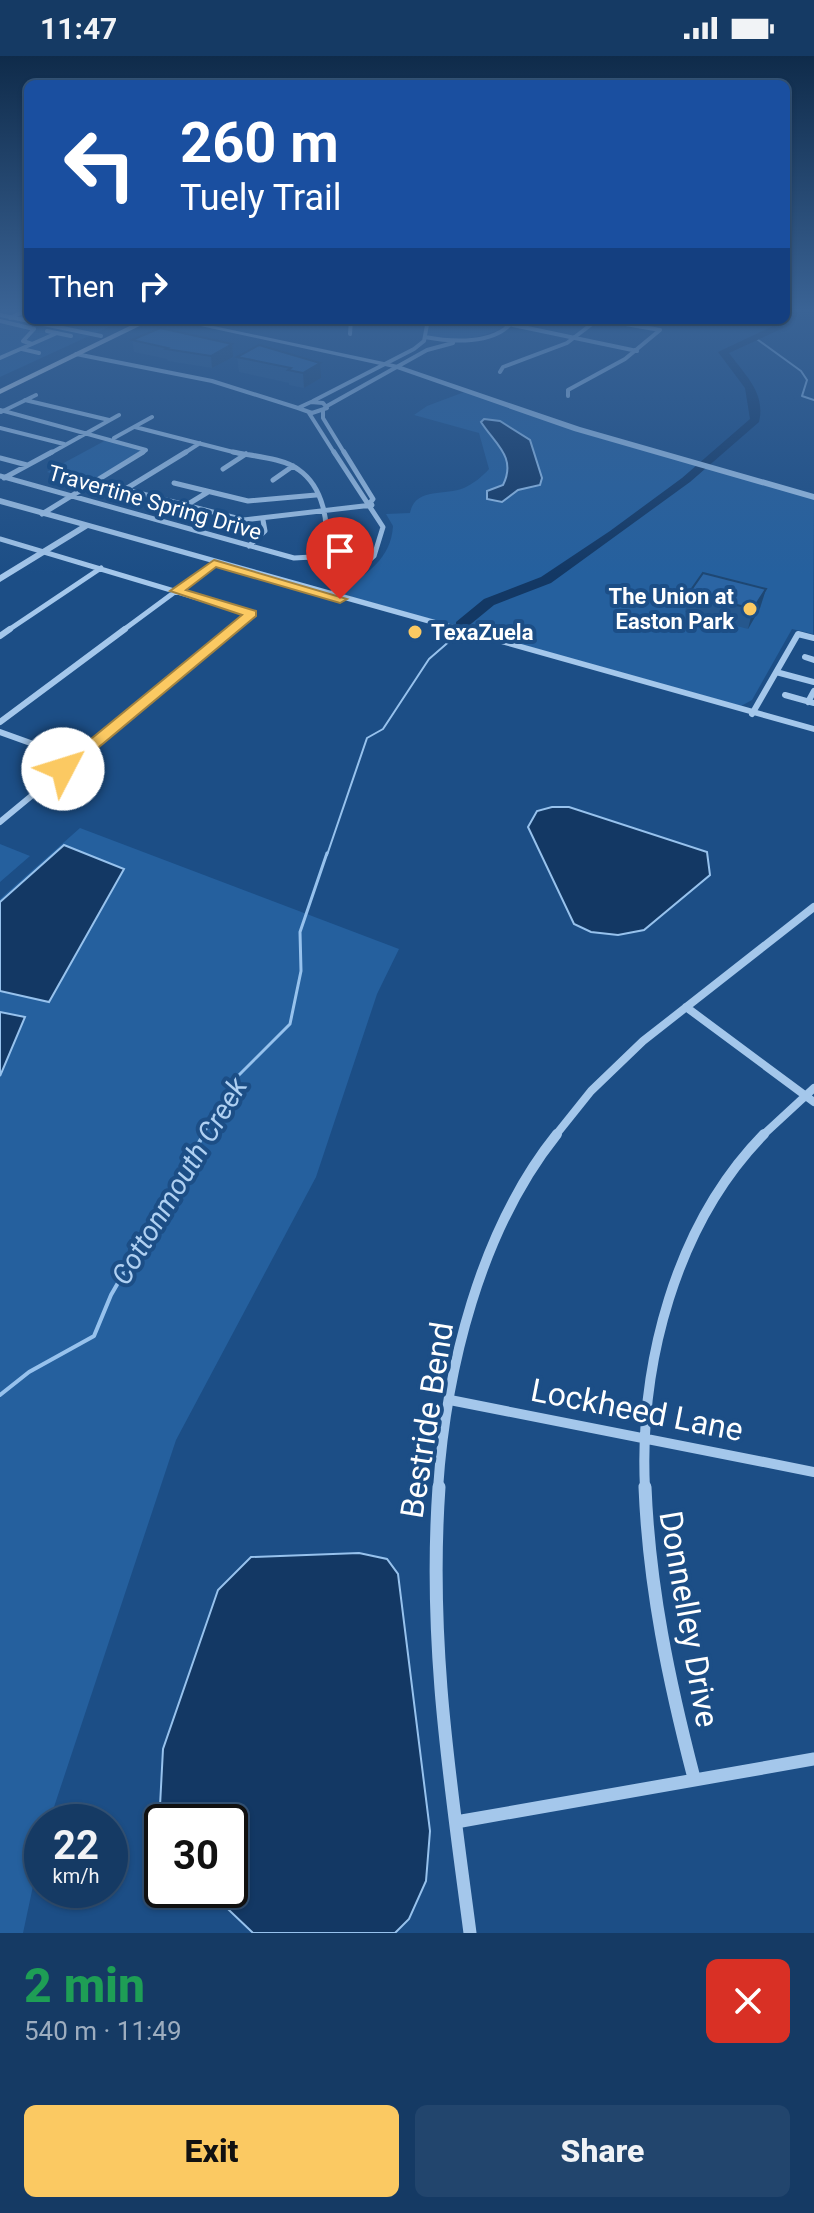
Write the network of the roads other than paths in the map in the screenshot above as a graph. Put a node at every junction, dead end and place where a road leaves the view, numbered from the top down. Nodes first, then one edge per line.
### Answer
1 (28, 399) edge
2 (271, 399) edge
3 (283, 399) edge
4 (317, 399) edge
5 (339, 399) edge
6 (493, 399) edge
7 (494, 399) edge
8 (517, 399) edge
9 (25, 400) junction
10 (497, 400) junction
11 (310, 402) junction
12 (298, 408) junction
13 (325, 408) junction
14 (1, 411) edge
15 (309, 413) junction
16 (119, 415) dead end
17 (152, 417) dead end
18 (109, 420) junction
19 (135, 427) junction
20 (0, 428) edge
21 (87, 432) junction
22 (114, 439) junction
23 (200, 443) junction
24 (64, 444) junction
25 (246, 454) junction
26 (0, 458) edge
27 (27, 465) junction
28 (293, 466) junction
29 (223, 469) dead end
30 (734, 469) junction
31 (2, 478) edge
32 (273, 480) dead end
33 (96, 482) junction
34 (174, 483) dead end
35 (814, 486) edge
36 (124, 490) junction
37 (208, 492) junction
38 (316, 495) junction
39 (71, 496) junction
40 (814, 497) edge
41 (0, 501) edge
42 (371, 504) junction
43 (185, 506) junction
44 (324, 512) junction
45 (42, 514) junction
46 (263, 520) junction
47 (86, 526) junction
48 (0, 539) edge
49 (249, 546) junction
50 (46, 552) junction
51 (214, 563) junction
52 (101, 568) junction
53 (0, 579) edge
54 (176, 591) junction
55 (329, 596) junction
56 (0, 636) edge
57 (814, 638) edge
58 (805, 657) dead end
59 (814, 660) edge
60 (776, 672) junction
61 (814, 682) edge
62 (814, 691) edge
63 (785, 695) dead end
64 (811, 703) edge
65 (752, 714) junction
66 (0, 722) edge
67 (814, 729) edge
68 (0, 732) edge
69 (814, 735) edge
70 (75, 759) junction
71 (0, 822) edge
72 (814, 907) edge
73 (686, 1007) junction
74 (811, 1096) edge
75 (450, 1400) junction
76 (643, 1437) junction
77 (814, 1472) edge
78 (814, 1759) edge
79 (694, 1778) junction
80 (456, 1822) junction
81 (470, 1933) edge

1 - 9 street
2 - 12 street
3 - 11 street
4 - 11 street
5 - 13 street
6 - 10 street
7 - 10 street
8 - 30 street
9 - 14 street
9 - 18 street
10 - 30 street
11 - 12 street
11 - 13 street
12 - 15 street
13 - 15 street
13 - 42 street
14 - 21 street
15 - 42 street
16 - 18 street
17 - 19 street
18 - 21 street
19 - 22 street
19 - 23 street
20 - 24 street
21 - 22 street
21 - 24 street
22 - 33 street
23 - 25 street
23 - 36 street
24 - 27 street
25 - 28 street
25 - 29 street
26 - 27 street
27 - 31 street
28 - 32 street
28 - 38 street
30 - 35 street
30 - 40 street
31 - 39 street, Travertine Spring Drive
33 - 36 street
33 - 39 street
34 - 37 street
36 - 43 street
37 - 38 street
37 - 43 street
38 - 44 street
39 - 45 street
39 - 49 street, Travertine Spring Drive
41 - 45 street
42 - 44 street
42 - 55 street
43 - 46 street
44 - 46 street
44 - 49 street, Travertine Spring Drive
45 - 47 street
46 - 49 street
47 - 50 street
47 - 51 street
48 - 50 street
50 - 52 street
50 - 53 street
51 - 54 street
51 - 55 street
52 - 54 street
52 - 56 street
54 - 66 street
54 - 70 street
55 - 65 street
57 - 60 street
58 - 59 street
60 - 61 street
60 - 65 street
62 - 64 street
63 - 64 street
65 - 67 street
65 - 69 street
68 - 70 street
70 - 71 street
72 - 73 street, Bestride Bend
73 - 74 street
73 - 75 street, Bestride Bend
74 - 76 street, Donnelley Drive
75 - 76 street, Lockheed Lane
75 - 80 street, Bestride Bend
76 - 77 street, Lockheed Lane
76 - 79 street, Donnelley Drive
78 - 79 street
79 - 80 street
80 - 81 street, Bestride Bend

